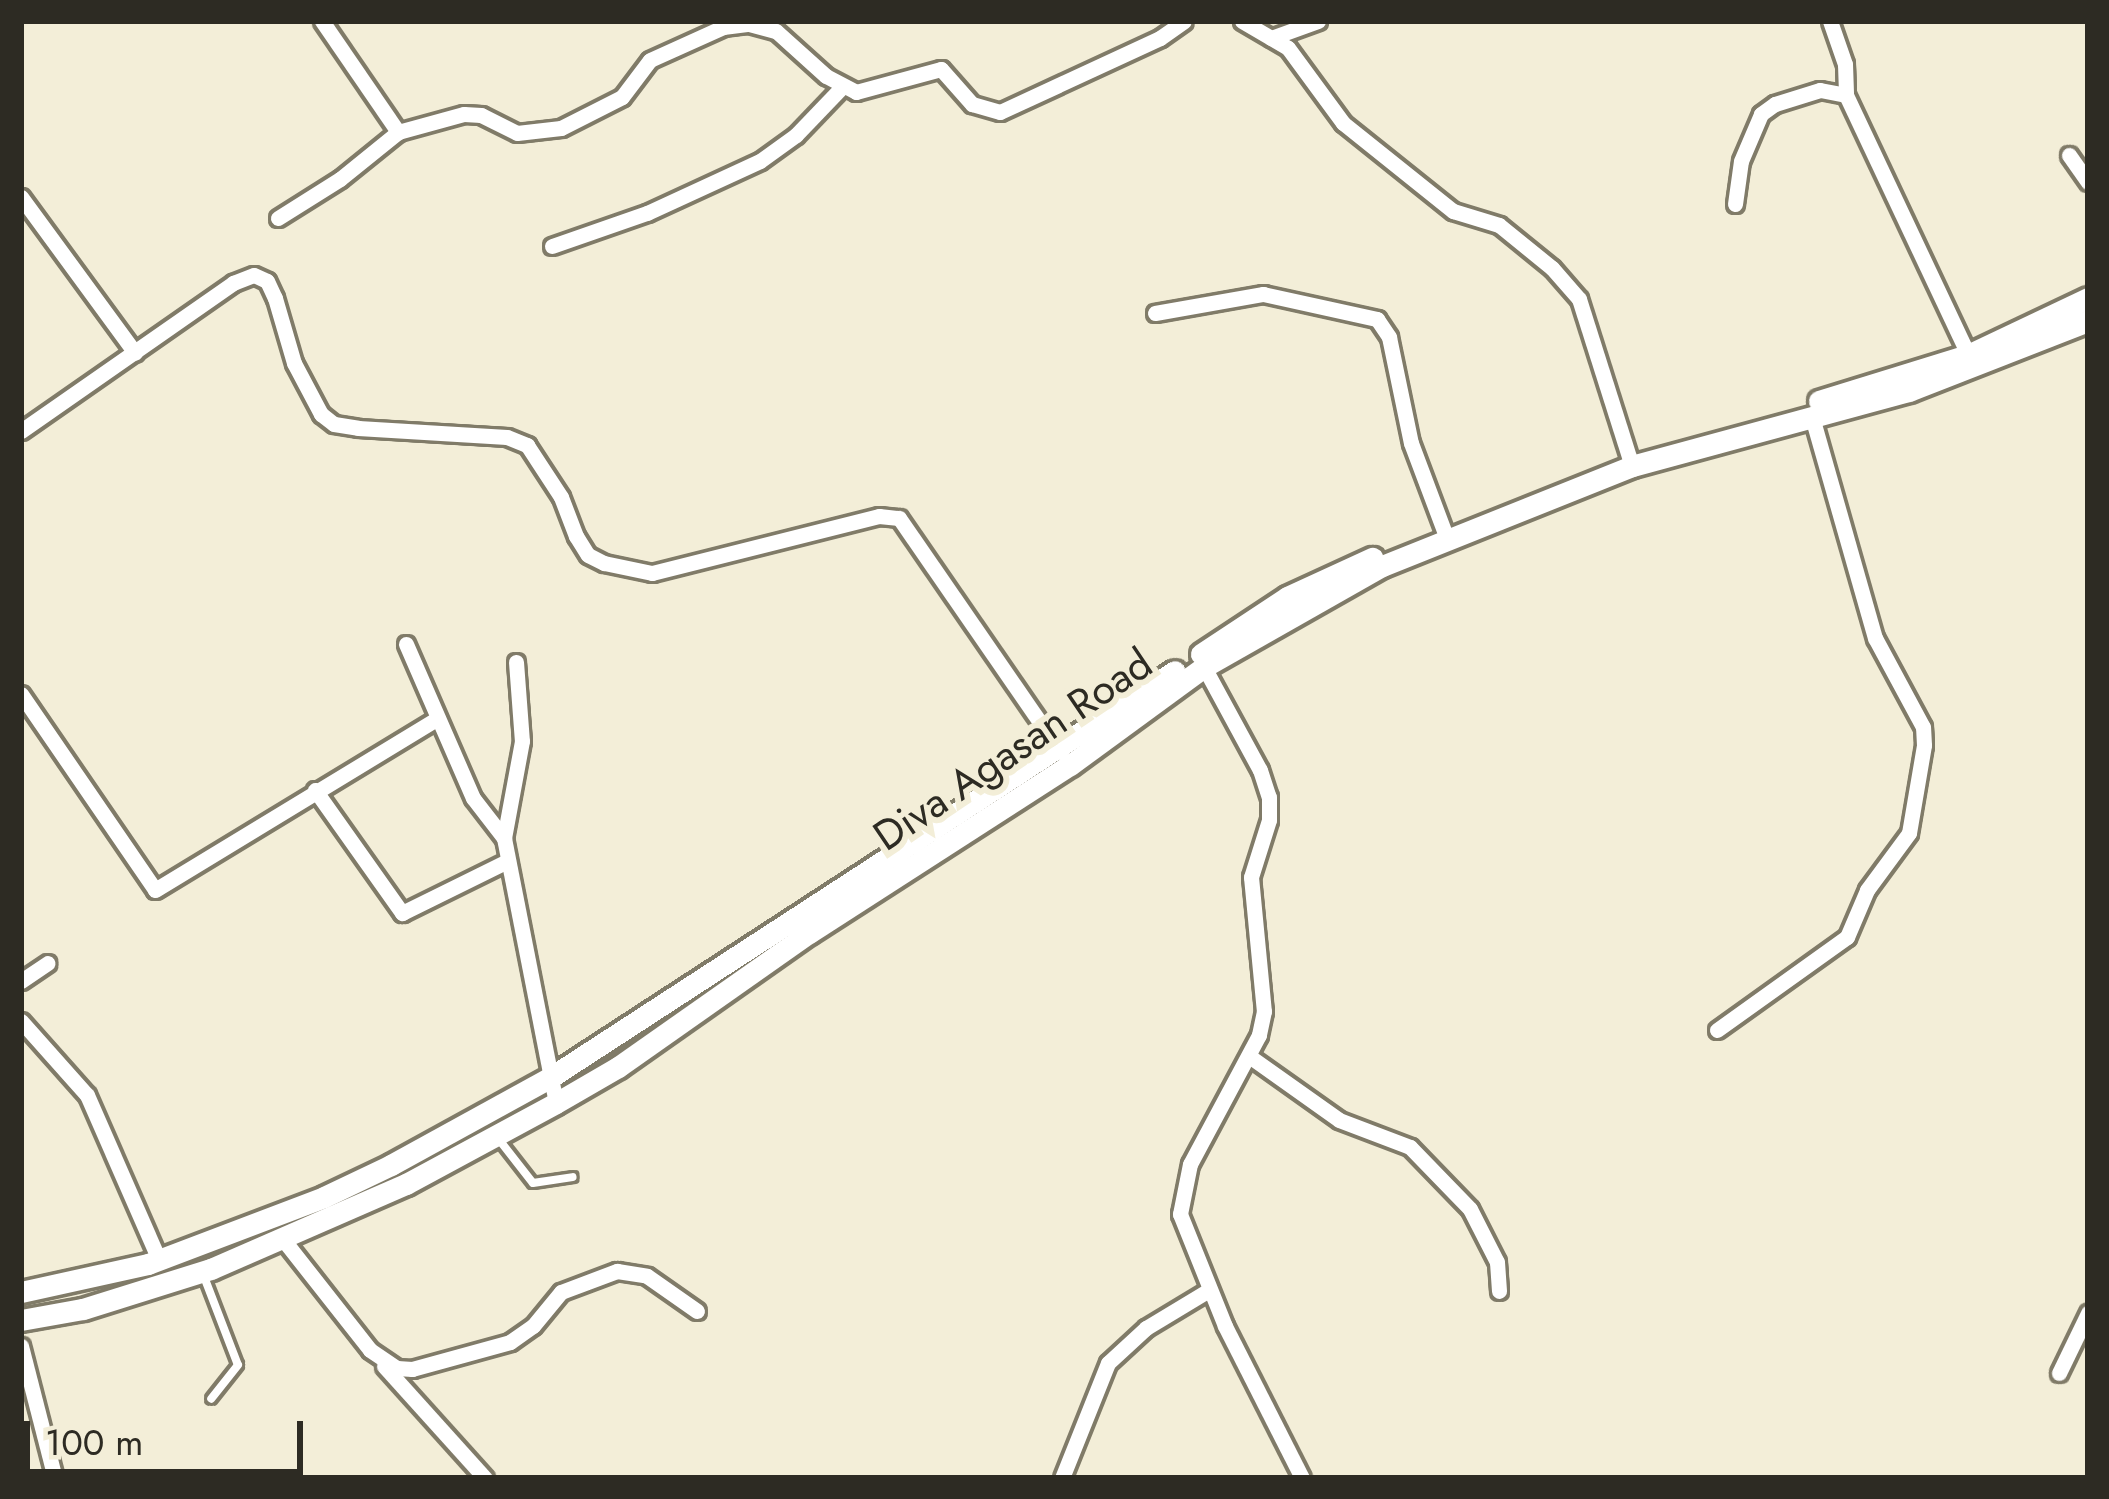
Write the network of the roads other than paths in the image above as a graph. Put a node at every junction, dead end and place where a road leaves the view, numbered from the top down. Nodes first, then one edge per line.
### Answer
1 (322, 21) edge
2 (1184, 21) edge
3 (1242, 21) edge
4 (1318, 21) edge
5 (1830, 21) edge
6 (1271, 38) junction
7 (841, 88) junction
8 (1846, 95) junction
9 (398, 132) junction
10 (2068, 154) dead end
11 (2088, 182) edge
12 (21, 197) edge
13 (1735, 204) dead end
14 (278, 218) dead end
15 (553, 246) dead end
16 (2088, 298) edge
17 (1155, 313) dead end
18 (2088, 321) edge
19 (135, 353) junction
20 (1971, 362) junction
21 (1812, 417) junction
22 (21, 430) edge
23 (1630, 459) junction
24 (1445, 532) junction
25 (406, 644) dead end
26 (516, 662) dead end
27 (1204, 667) junction
28 (21, 694) edge
29 (438, 718) junction
30 (1064, 757) junction
31 (315, 790) junction
32 (504, 838) junction
33 (507, 861) junction
34 (48, 963) dead end
35 (21, 981) edge
36 (21, 1021) edge
37 (1717, 1030) dead end
38 (1249, 1056) junction
39 (551, 1077) junction
40 (556, 1103) junction
41 (496, 1136) junction
42 (430, 1143) junction
43 (441, 1165) junction
44 (573, 1177) dead end
45 (282, 1238) junction
46 (159, 1260) junction
47 (202, 1272) junction
48 (1209, 1290) junction
49 (1499, 1291) dead end
50 (21, 1292) edge
51 (698, 1311) dead end
52 (2088, 1312) edge
53 (21, 1320) edge
54 (21, 1346) edge
55 (370, 1350) junction
56 (2060, 1373) dead end
57 (212, 1400) dead end
58 (56, 1478) edge
59 (485, 1478) edge
60 (1062, 1478) edge
61 (1302, 1478) edge

1 - 9 street
2 - 7 street
3 - 6 street
4 - 6 street
5 - 8 street
6 - 23 street
7 - 9 street
7 - 15 street
8 - 13 street
8 - 20 street
9 - 14 street
10 - 11 street
12 - 19 street
16 - 20 street
17 - 24 street
18 - 20 street, Diva Agasan Road
19 - 22 street
19 - 30 street
20 - 21 street, Diva Agasan Road
20 - 23 street
21 - 23 street, Diva Agasan Road
21 - 37 street
23 - 24 street, Diva Agasan Road
24 - 27 street, Diva Agasan Road
24 - 30 street
25 - 29 street
26 - 32 street
27 - 30 street, Diva Agasan Road
27 - 38 street
28 - 31 street
29 - 31 street
29 - 32 street
30 - 39 street
30 - 40 street, Diva Agasan Road
31 - 33 street
32 - 33 street
33 - 39 street
34 - 35 street
36 - 46 street
38 - 48 street
38 - 49 street
39 - 40 street
39 - 42 street
40 - 41 street, Diva Agasan Road
41 - 43 street, Diva Agasan Road
41 - 44 lane
42 - 43 street
42 - 46 street
43 - 45 street, Diva Agasan Road
45 - 47 street, Diva Agasan Road
45 - 55 street
46 - 50 street
47 - 53 street, Diva Agasan Road
47 - 57 lane
48 - 60 street
48 - 61 street
51 - 55 street
52 - 56 street
54 - 58 street
55 - 59 street

